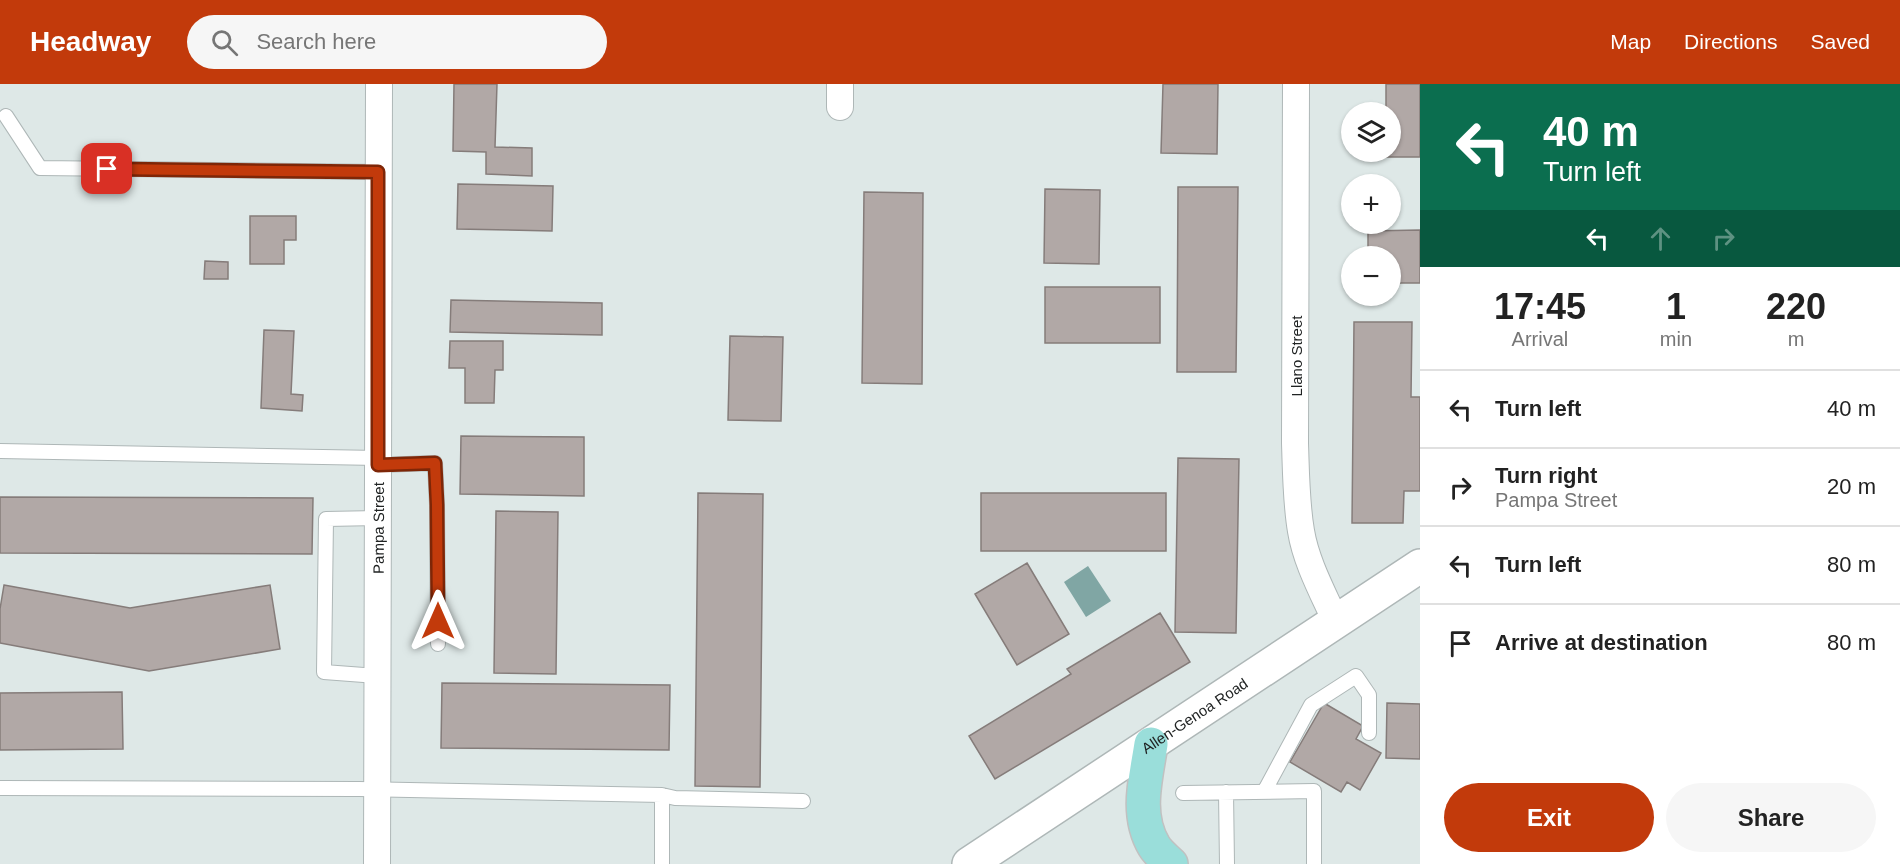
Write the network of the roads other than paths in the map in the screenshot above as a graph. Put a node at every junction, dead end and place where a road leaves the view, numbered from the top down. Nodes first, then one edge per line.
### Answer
1 (379, 84) edge
2 (1296, 84) edge
3 (6, 116) dead end
4 (378, 172) junction
5 (0, 451) edge
6 (378, 461) junction
7 (378, 518) junction
8 (1420, 566) edge
9 (1336, 622) junction
10 (438, 644) dead end
11 (377, 676) junction
12 (1369, 733) dead end
13 (1151, 744) junction
14 (0, 788) edge
15 (377, 790) junction
16 (1226, 792) junction
17 (1264, 792) junction
18 (1183, 793) dead end
19 (662, 795) junction
20 (803, 801) dead end
21 (377, 864) edge
22 (662, 864) edge
23 (969, 864) edge
24 (1171, 864) edge
25 (1227, 864) edge
26 (1314, 864) edge

1 - 4 street, Pampa Street
2 - 9 street, Llano Street
3 - 4 lane
4 - 6 street, Pampa Street
5 - 6 lane
6 - 7 street, Pampa Street
6 - 10 lane
7 - 11 street, Pampa Street
7 - 11 lane
8 - 9 main road, Allen-Genoa Road
9 - 13 main road, Allen-Genoa Road
11 - 15 street, Pampa Street
12 - 17 lane
13 - 23 main road, Allen-Genoa Road
13 - 24 main road
14 - 15 lane
15 - 19 lane
15 - 21 street, Pampa Street
16 - 17 lane
16 - 18 lane
16 - 25 lane
17 - 26 lane
19 - 20 lane
19 - 22 lane

